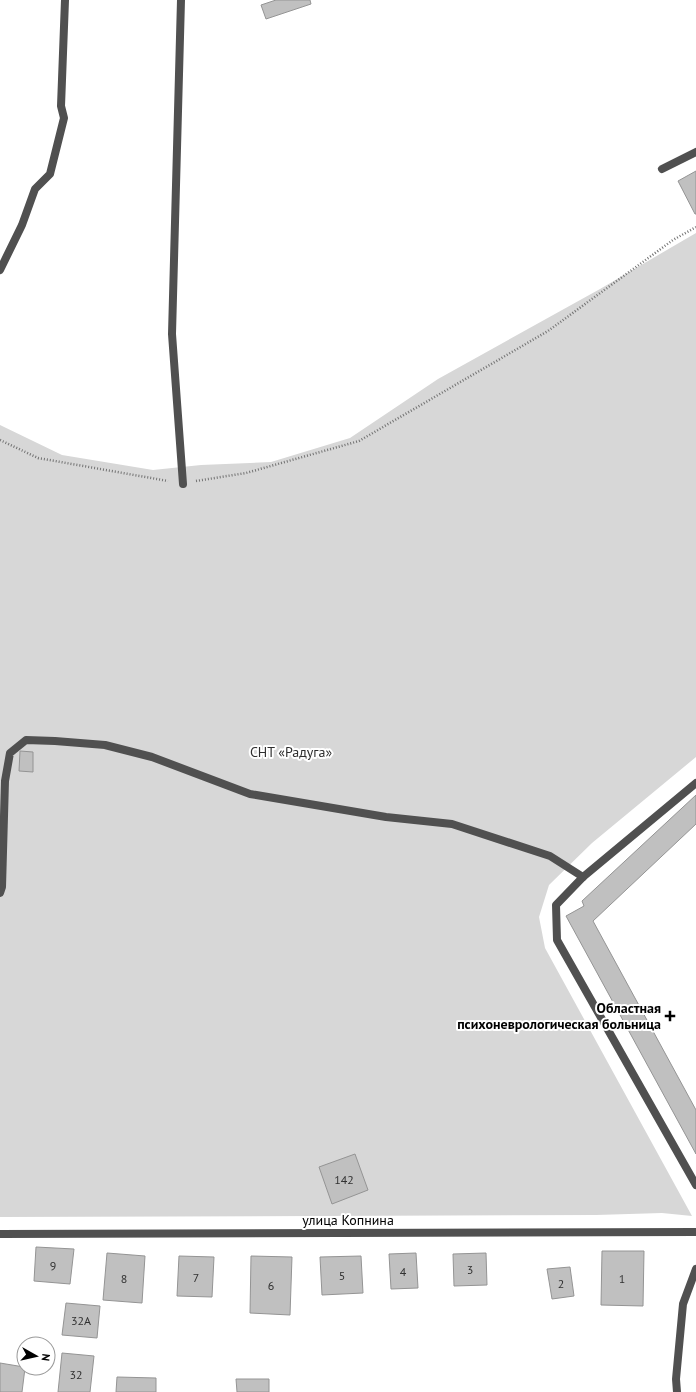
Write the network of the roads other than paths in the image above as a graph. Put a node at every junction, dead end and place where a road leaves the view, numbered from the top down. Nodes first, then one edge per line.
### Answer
1 (65, 0) edge
2 (181, 0) edge
3 (696, 152) edge
4 (662, 169) dead end
5 (0, 270) edge
6 (183, 484) road end
7 (696, 783) edge
8 (583, 877) junction
9 (0, 893) edge
10 (696, 1185) edge
11 (696, 1232) edge
12 (0, 1234) edge
13 (696, 1269) edge
14 (677, 1392) edge

1 - 5 street
2 - 6 street
3 - 4 street
7 - 8 street
8 - 9 street
8 - 10 street
11 - 12 street, улица Копнина
13 - 14 street

